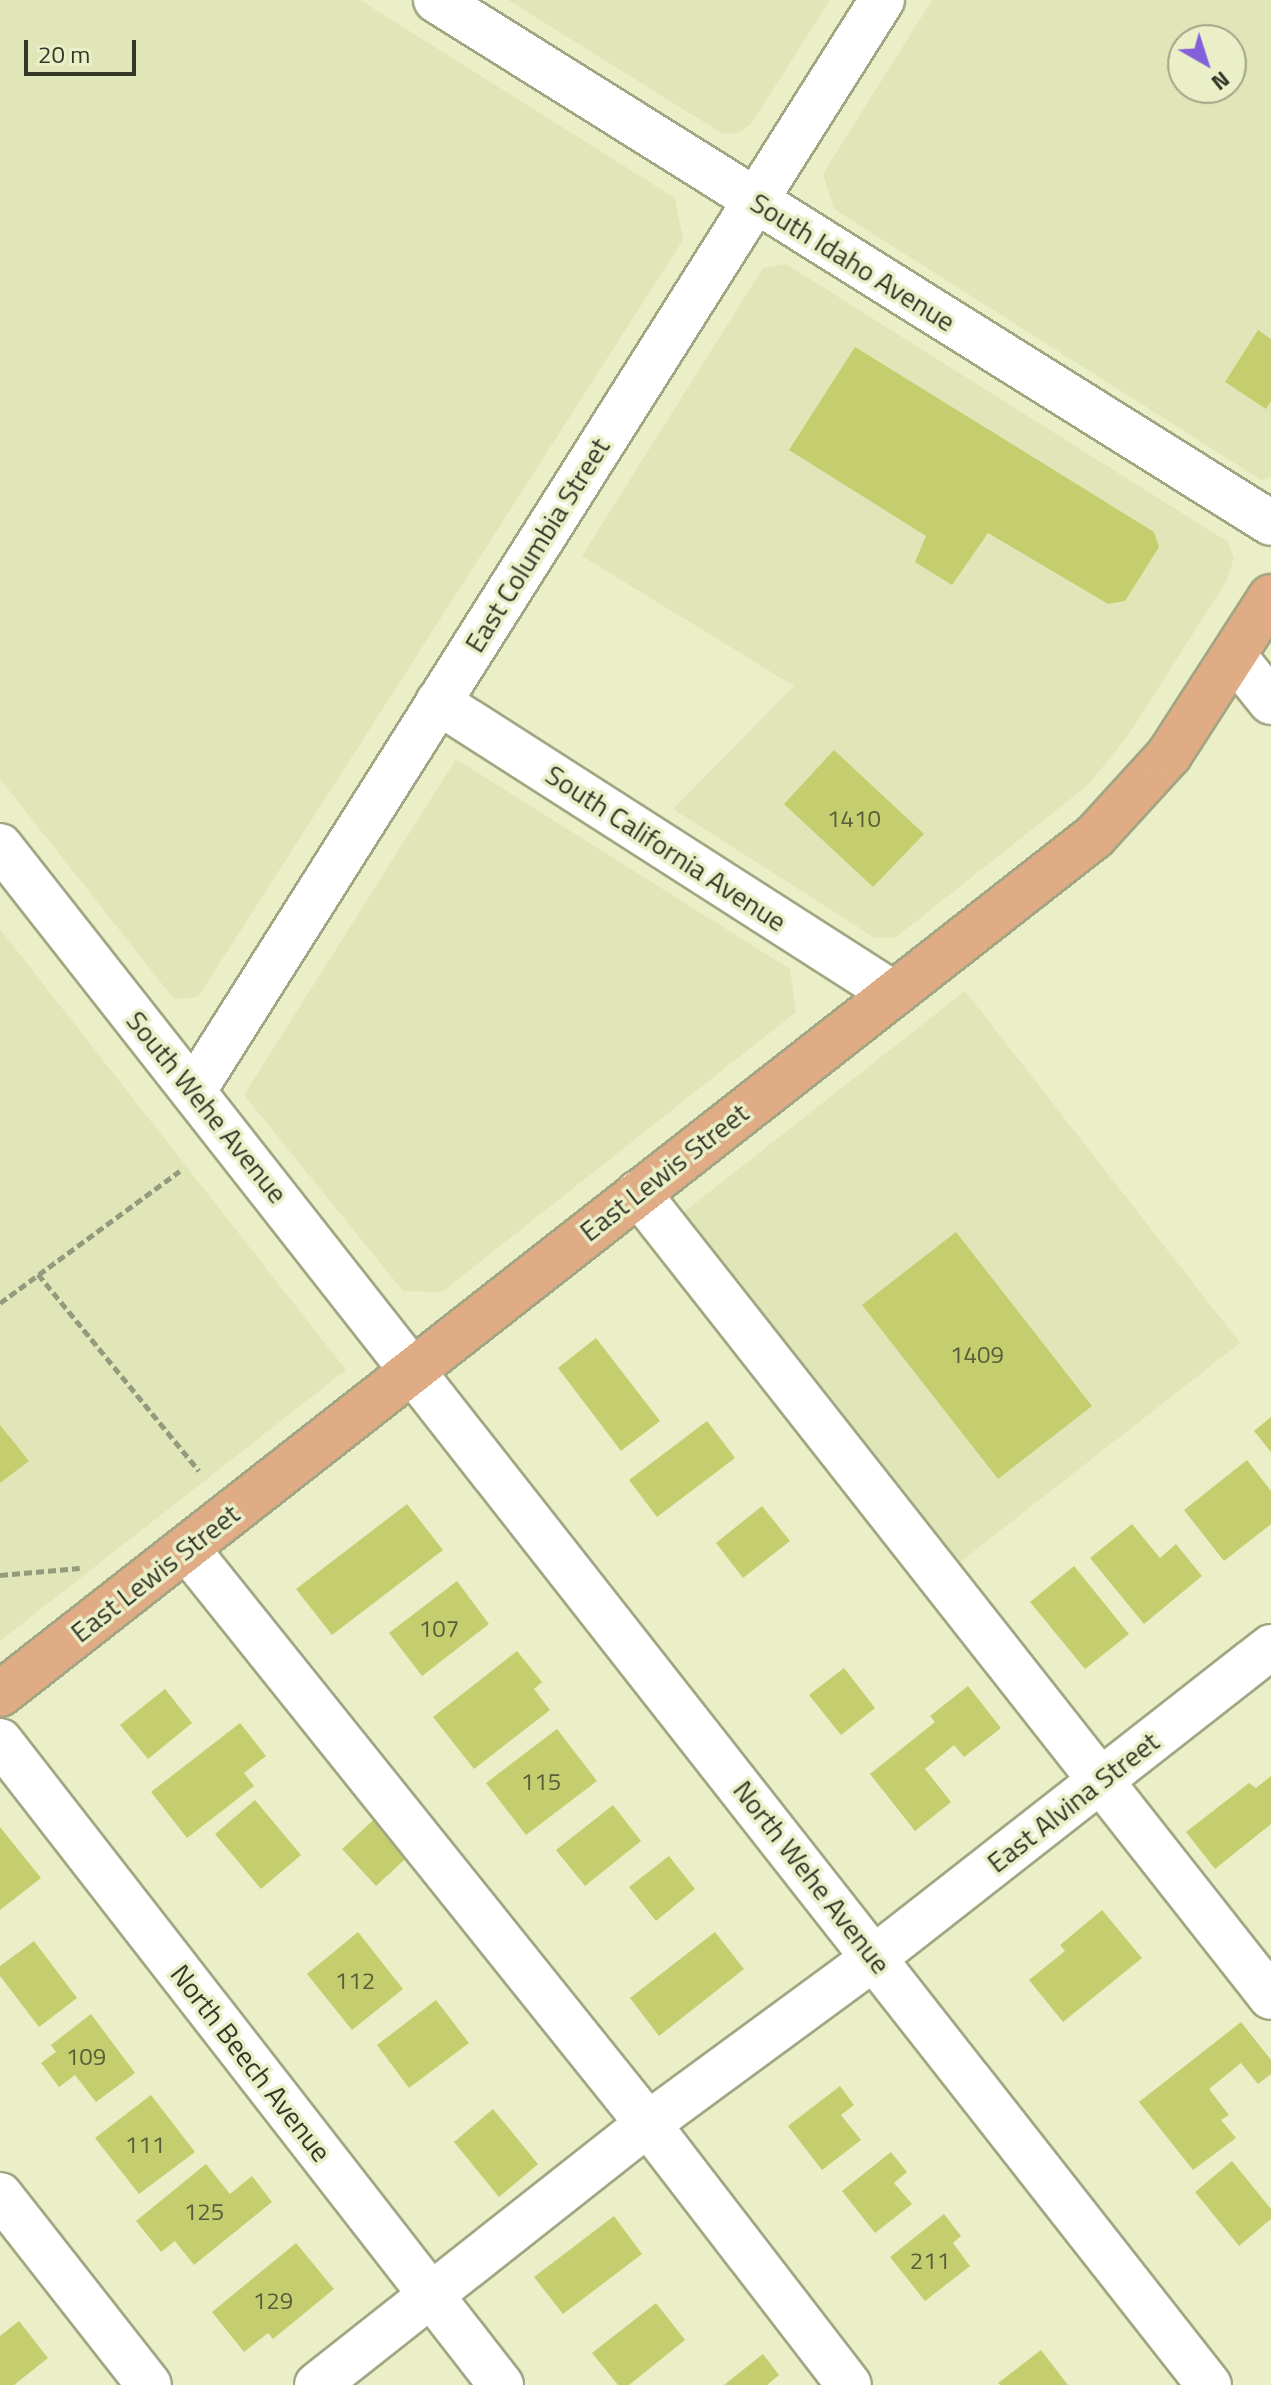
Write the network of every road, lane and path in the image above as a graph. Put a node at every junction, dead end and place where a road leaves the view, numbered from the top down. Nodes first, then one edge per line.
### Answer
1 (436, 0) edge
2 (882, 0) edge
3 (755, 201) junction
4 (1271, 523) edge
5 (1271, 597) edge
6 (1234, 656) junction
7 (438, 702) junction
8 (1271, 702) edge
9 (0, 846) edge
10 (894, 994) junction
11 (194, 1090) junction
12 (180, 1171) dead end
13 (638, 1193) junction
14 (38, 1274) junction
15 (0, 1303) edge
16 (415, 1368) junction
17 (199, 1471) dead end
18 (187, 1549) junction
19 (80, 1568) dead end
20 (0, 1575) edge
21 (1271, 1647) edge
22 (0, 1694) edge
23 (0, 1741) edge
24 (1101, 1780) junction
25 (875, 1957) junction
26 (1271, 1997) edge
27 (648, 2124) junction
28 (0, 2195) edge
29 (431, 2295) junction
30 (149, 2385) edge
31 (317, 2385) edge
32 (501, 2385) edge
33 (849, 2385) edge
34 (1209, 2385) edge

1 - 3 street, South Idaho Avenue
2 - 3 street, East Columbia Street
3 - 4 street, South Idaho Avenue
3 - 7 street, East Columbia Street
5 - 6 main road, East Lewis Street
6 - 8 street
6 - 10 main road, East Lewis Street
7 - 10 street, South California Avenue
7 - 11 street, East Columbia Street
9 - 11 street, South Wehe Avenue
10 - 13 main road, East Lewis Street
11 - 16 street, South Wehe Avenue
12 - 14 path
13 - 16 main road, East Lewis Street
13 - 24 street
14 - 15 path
14 - 17 path
16 - 18 main road, East Lewis Street
16 - 25 street, North Wehe Avenue
18 - 22 main road, East Lewis Street
18 - 27 street
19 - 20 path
21 - 24 street, East Alvina Street
23 - 29 street, North Beech Avenue
24 - 25 street, East Alvina Street
24 - 26 street
25 - 27 street, East Alvina Street
25 - 34 street, North Wehe Avenue
27 - 29 street, East Alvina Street
27 - 33 street
28 - 30 street
29 - 31 street
29 - 32 street, North Beech Avenue

